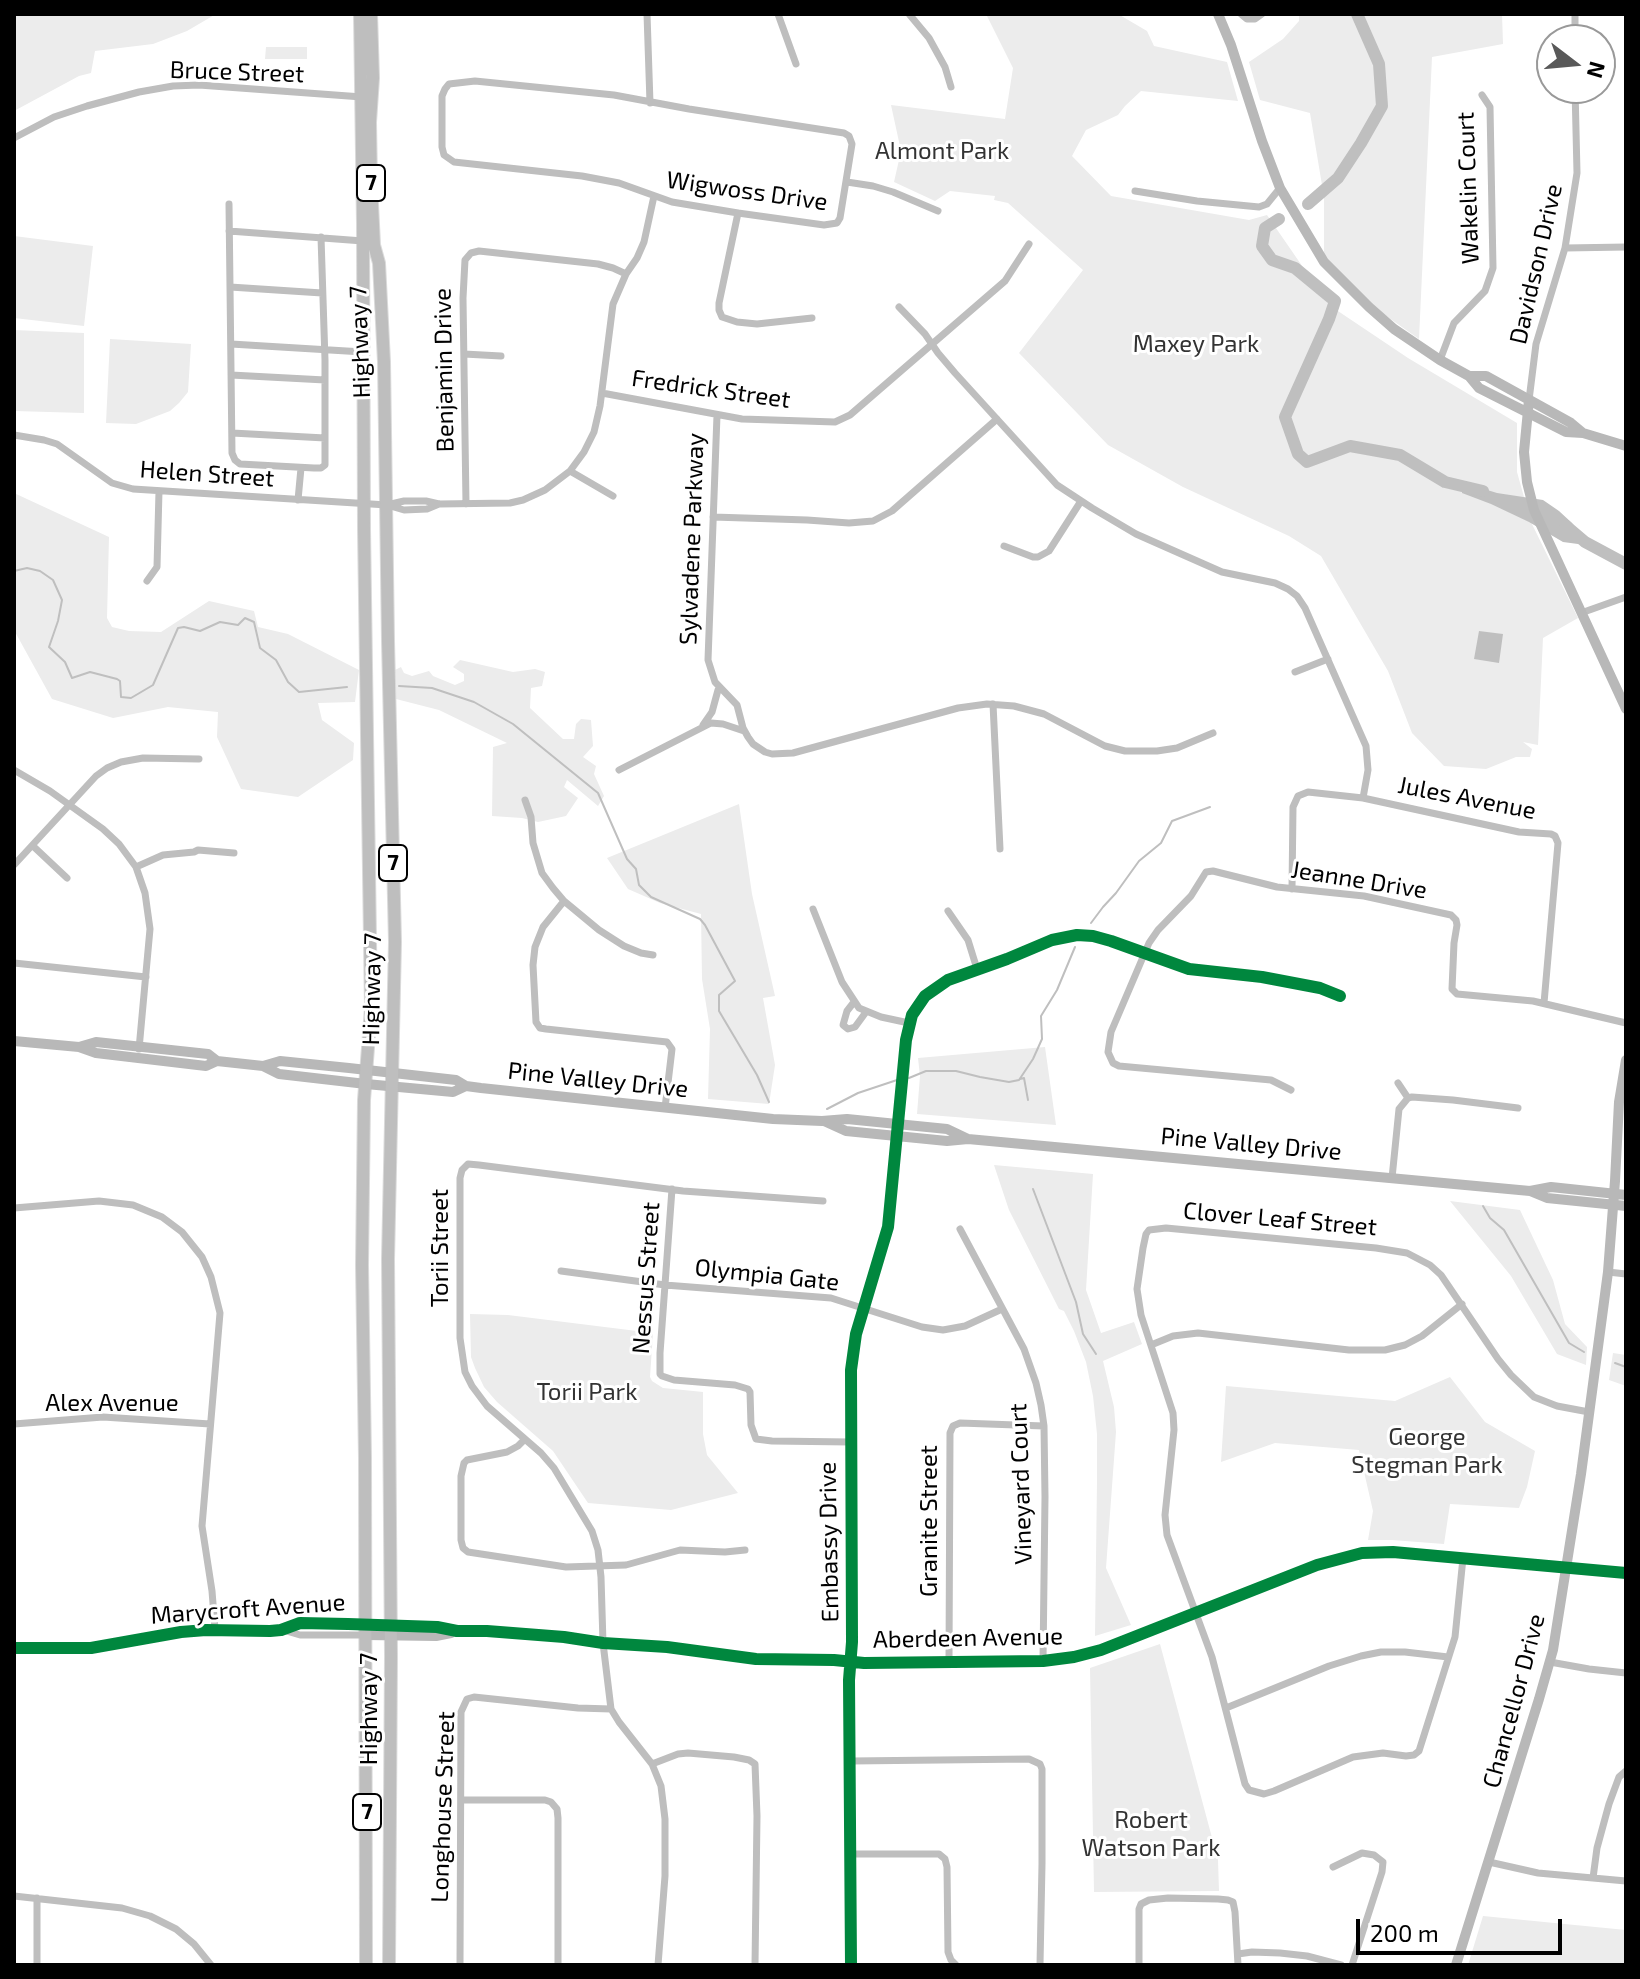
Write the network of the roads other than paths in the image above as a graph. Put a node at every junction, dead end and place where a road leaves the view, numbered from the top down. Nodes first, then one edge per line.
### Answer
1 (360, 14) edge
2 (371, 14) edge
3 (647, 14) edge
4 (778, 14) edge
5 (909, 14) edge
6 (1262, 14) edge
7 (1241, 15) edge
8 (1221, 19) edge
9 (796, 64) dead end
10 (951, 87) dead end
11 (1482, 95) dead end
12 (366, 97) junction
13 (650, 103) junction
14 (1575, 104) edge
15 (14, 138) edge
16 (847, 182) junction
17 (1280, 188) junction
18 (1135, 191) dead end
19 (654, 196) junction
20 (229, 204) dead end
21 (938, 211) dead end
22 (738, 213) junction
23 (229, 231) junction
24 (321, 237) junction
25 (363, 241) junction
26 (1029, 244) dead end
27 (1626, 247) edge
28 (1565, 248) junction
29 (626, 274) junction
30 (230, 287) junction
31 (322, 293) junction
32 (899, 307) dead end
33 (812, 318) dead end
34 (231, 344) junction
35 (932, 344) junction
36 (324, 350) junction
37 (363, 352) junction
38 (464, 354) junction
39 (501, 356) dead end
40 (1440, 360) junction
41 (231, 375) junction
42 (1469, 376) junction
43 (325, 380) junction
44 (602, 393) junction
45 (1529, 400) junction
46 (1527, 412) junction
47 (717, 415) junction
48 (997, 419) junction
49 (232, 433) junction
50 (1583, 433) junction
51 (14, 435) edge
52 (325, 438) junction
53 (1626, 446) edge
54 (301, 468) junction
55 (570, 471) junction
56 (159, 491) junction
57 (613, 496) dead end
58 (298, 500) junction
59 (1081, 501) junction
60 (364, 503) junction
61 (466, 504) junction
62 (387, 505) junction
63 (713, 517) junction
64 (1004, 546) dead end
65 (147, 581) dead end
66 (1626, 597) edge
67 (1581, 613) junction
68 (1328, 659) junction
69 (1295, 672) dead end
70 (720, 688) junction
71 (993, 704) junction
72 (1626, 709) edge
73 (702, 727) junction
74 (745, 732) junction
75 (1213, 733) dead end
76 (199, 759) dead end
77 (14, 770) edge
78 (619, 770) dead end
79 (1363, 798) junction
80 (525, 800) dead end
81 (71, 805) junction
82 (33, 846) junction
83 (1000, 849) dead end
84 (234, 853) dead end
85 (14, 865) edge
86 (136, 867) junction
87 (67, 878) dead end
88 (1292, 889) junction
89 (564, 901) junction
90 (813, 909) dead end
91 (948, 911) dead end
92 (1145, 954) junction
93 (653, 955) dead end
94 (14, 963) edge
95 (977, 969) junction
96 (146, 977) junction
97 (1340, 996) dead end
98 (854, 1002) junction
99 (1544, 1003) junction
100 (866, 1012) junction
101 (909, 1023) junction
102 (1626, 1023) edge
103 (14, 1041) edge
104 (138, 1053) junction
105 (1626, 1060) edge
106 (263, 1066) junction
107 (367, 1070) junction
108 (392, 1079) junction
109 (1398, 1083) dead end
110 (366, 1084) junction
111 (1291, 1090) dead end
112 (1408, 1098) junction
113 (665, 1108) junction
114 (1518, 1108) dead end
115 (822, 1121) junction
116 (898, 1124) junction
117 (897, 1136) junction
118 (968, 1139) junction
119 (1392, 1178) junction
120 (672, 1189) junction
121 (1618, 1198) edge
122 (823, 1201) dead end
123 (1626, 1206) edge
124 (14, 1208) edge
125 (960, 1229) dead end
126 (561, 1271) dead end
127 (1608, 1272) junction
128 (1626, 1274) edge
129 (665, 1285) junction
130 (1462, 1304) junction
131 (864, 1308) junction
132 (1002, 1309) junction
133 (1151, 1345) junction
134 (1589, 1412) junction
135 (14, 1424) edge
136 (210, 1424) junction
137 (1044, 1426) junction
138 (525, 1439) junction
139 (850, 1442) junction
140 (745, 1550) dead end
141 (1463, 1558) junction
142 (600, 1566) junction
143 (1566, 1568) junction
144 (1626, 1573) edge
145 (1196, 1613) junction
146 (215, 1629) junction
147 (365, 1630) junction
148 (391, 1631) junction
149 (603, 1643) junction
150 (14, 1648) edge
151 (1448, 1657) junction
152 (851, 1661) junction
153 (949, 1661) junction
154 (1043, 1661) junction
155 (1550, 1662) junction
156 (1626, 1673) edge
157 (1226, 1708) junction
158 (611, 1709) junction
159 (851, 1761) junction
160 (652, 1764) junction
161 (1626, 1771) edge
162 (461, 1800) junction
163 (851, 1854) junction
164 (1489, 1862) junction
165 (1333, 1867) dead end
166 (1593, 1878) junction
167 (1626, 1881) edge
168 (14, 1896) edge
169 (37, 1898) junction
170 (1238, 1954) junction
171 (37, 1965) edge
172 (211, 1965) edge
173 (366, 1965) edge
174 (389, 1965) edge
175 (460, 1965) edge
176 (558, 1965) edge
177 (658, 1965) edge
178 (755, 1965) edge
179 (851, 1965) edge
180 (956, 1965) edge
181 (1040, 1965) edge
182 (1139, 1965) edge
183 (1238, 1965) edge
184 (1341, 1965) edge
185 (1352, 1965) edge
186 (1456, 1965) edge

1 - 12 main road, Highway 7 / 7
2 - 12 main road, Highway 7 / 7
3 - 13 street
4 - 9 street
5 - 10 street
6 - 7 street
7 - 8 street
8 - 17 street
11 - 40 street, Wakelin Court
12 - 15 street, Bruce Street
12 - 25 main road, Highway 7 / 7
12 - 62 main road, Highway 7 / 7
13 - 16 street, Wigwoss Drive
13 - 19 street, Wigwoss Drive
14 - 28 street, Davidson Drive
16 - 21 street
16 - 22 street, Wigwoss Drive
17 - 18 street
17 - 40 street
19 - 22 street, Wigwoss Drive
19 - 29 street, Wigwoss Drive
20 - 23 street
22 - 33 street
23 - 24 street
23 - 30 street
24 - 25 street
24 - 31 street
25 - 37 main road, Highway 7 / 7
26 - 35 street, Fredrick Street
27 - 28 street
28 - 45 street, Davidson Drive
29 - 38 street, Benjamin Drive
29 - 44 street, Wigwoss Drive
30 - 31 street
30 - 34 street
31 - 36 street
32 - 35 street
34 - 36 street
34 - 41 street
35 - 47 street, Fredrick Street
35 - 48 street
36 - 37 street
36 - 43 street
37 - 60 main road, Highway 7 / 7
38 - 39 street
38 - 61 street, Benjamin Drive
40 - 42 street
41 - 43 street
41 - 49 street
42 - 45 street
42 - 46 street
43 - 52 street
44 - 47 street, Fredrick Street
44 - 55 street, Wigwoss Drive
45 - 46 street
45 - 50 street
46 - 50 street
46 - 67 street
47 - 63 street, Sylvadene Parkway
48 - 59 street
48 - 63 street
49 - 52 street
49 - 54 street
50 - 53 street
51 - 56 street, Helen Street
52 - 54 street
54 - 58 street
55 - 57 street
55 - 61 street, Wigwoss Drive
56 - 58 street, Helen Street
56 - 65 street
58 - 60 street, Helen Street
59 - 64 street
59 - 68 street
60 - 62 street, Helen Street
60 - 107 main road, Highway 7 / 7
61 - 62 street, Wigwoss Drive
62 - 108 main road, Highway 7 / 7
63 - 70 street, Sylvadene Parkway
66 - 67 street
67 - 72 street
68 - 69 street
68 - 79 street
70 - 73 street
70 - 74 street, Sylvadene Parkway
71 - 74 street, Sylvadene Parkway
71 - 75 street, Sylvadene Parkway
71 - 83 street
73 - 74 street
73 - 78 street
76 - 81 street
77 - 81 street
79 - 88 street, Jules Avenue
79 - 99 street, Jules Avenue
80 - 89 street
81 - 82 street
81 - 86 street
82 - 85 street
82 - 87 street
84 - 86 street
86 - 96 street
88 - 92 street, Jeanne Drive
88 - 99 street, Jeanne Drive
89 - 93 street
89 - 113 street
90 - 98 street
91 - 95 street
92 - 95 street
92 - 97 street
92 - 111 street
94 - 96 street
95 - 101 street
96 - 104 street
98 - 100 street
98 - 100 street
99 - 102 street, Jeanne Drive
100 - 101 street
101 - 116 street
103 - 104 street, Pine Valley Drive
104 - 106 street, Pine Valley Drive
105 - 121 street, Chancellor Drive
106 - 107 street, Pine Valley Drive
106 - 110 street, Pine Valley Drive
107 - 108 street, Pine Valley Drive
107 - 110 main road, Highway 7 / 7
108 - 110 street, Pine Valley Drive
108 - 113 street, Pine Valley Drive
108 - 148 main road, Highway 7 / 7
109 - 112 street
110 - 147 main road, Highway 7 / 7
112 - 114 street
112 - 119 street
113 - 115 street, Pine Valley Drive
115 - 116 street, Pine Valley Drive
115 - 117 street, Pine Valley Drive
116 - 117 street, Embassy Drive
116 - 118 street, Pine Valley Drive
117 - 118 street, Pine Valley Drive
117 - 131 street, Embassy Drive
118 - 119 street, Pine Valley Drive
119 - 121 street, Pine Valley Drive
120 - 122 street, Torii Street
120 - 129 street, Nessus Street
120 - 138 street, Torii Street
121 - 123 street, Pine Valley Drive
121 - 127 street, Chancellor Drive
124 - 136 street
125 - 132 street, Vineyard Court
126 - 129 street, Olympia Gate
127 - 128 street
127 - 134 street, Chancellor Drive
129 - 131 street, Olympia Gate
129 - 139 street, Nessus Street
130 - 133 street
130 - 133 street, Clover Leaf Street
130 - 134 street, Clover Leaf Street
131 - 132 street, Olympia Gate
131 - 139 street, Embassy Drive
132 - 137 street, Vineyard Court
133 - 145 street, Clover Leaf Street
134 - 143 street, Chancellor Drive
135 - 136 street, Alex Avenue
136 - 146 street
137 - 153 street, Granite Street
137 - 154 street, Vineyard Court
138 - 142 street, Torii Street
138 - 142 street
139 - 152 street, Embassy Drive
140 - 142 street
141 - 143 street, Aberdeen Avenue
141 - 145 street, Aberdeen Avenue
141 - 151 street
142 - 149 street, Torii Street
143 - 144 street, Aberdeen Avenue
143 - 155 street, Chancellor Drive
145 - 154 street, Aberdeen Avenue
145 - 157 street, Clover Leaf Street
146 - 147 street, Marycroft Avenue
146 - 150 street, Marycroft Avenue
147 - 148 street, Aberdeen Avenue
147 - 173 main road, Highway 7 / 7
148 - 149 street, Aberdeen Avenue
148 - 174 main road, Highway 7 / 7
149 - 152 street, Aberdeen Avenue
149 - 158 street, Torii Street
151 - 157 street
151 - 157 street, Clover Leaf Street
152 - 153 street, Aberdeen Avenue
152 - 159 street, Embassy Drive
153 - 154 street, Aberdeen Avenue
155 - 156 street
155 - 164 street, Chancellor Drive
158 - 160 street
158 - 162 street, Longhouse Street
159 - 163 street, Embassy Drive
159 - 181 street
160 - 177 street
160 - 178 street
161 - 166 street
162 - 175 street, Longhouse Street
162 - 176 street
163 - 179 street, Embassy Drive
163 - 180 street
164 - 166 street
164 - 186 street, Chancellor Drive
165 - 185 street
166 - 167 street
168 - 169 street
169 - 171 street
169 - 172 street
170 - 182 street
170 - 183 street
170 - 184 street

